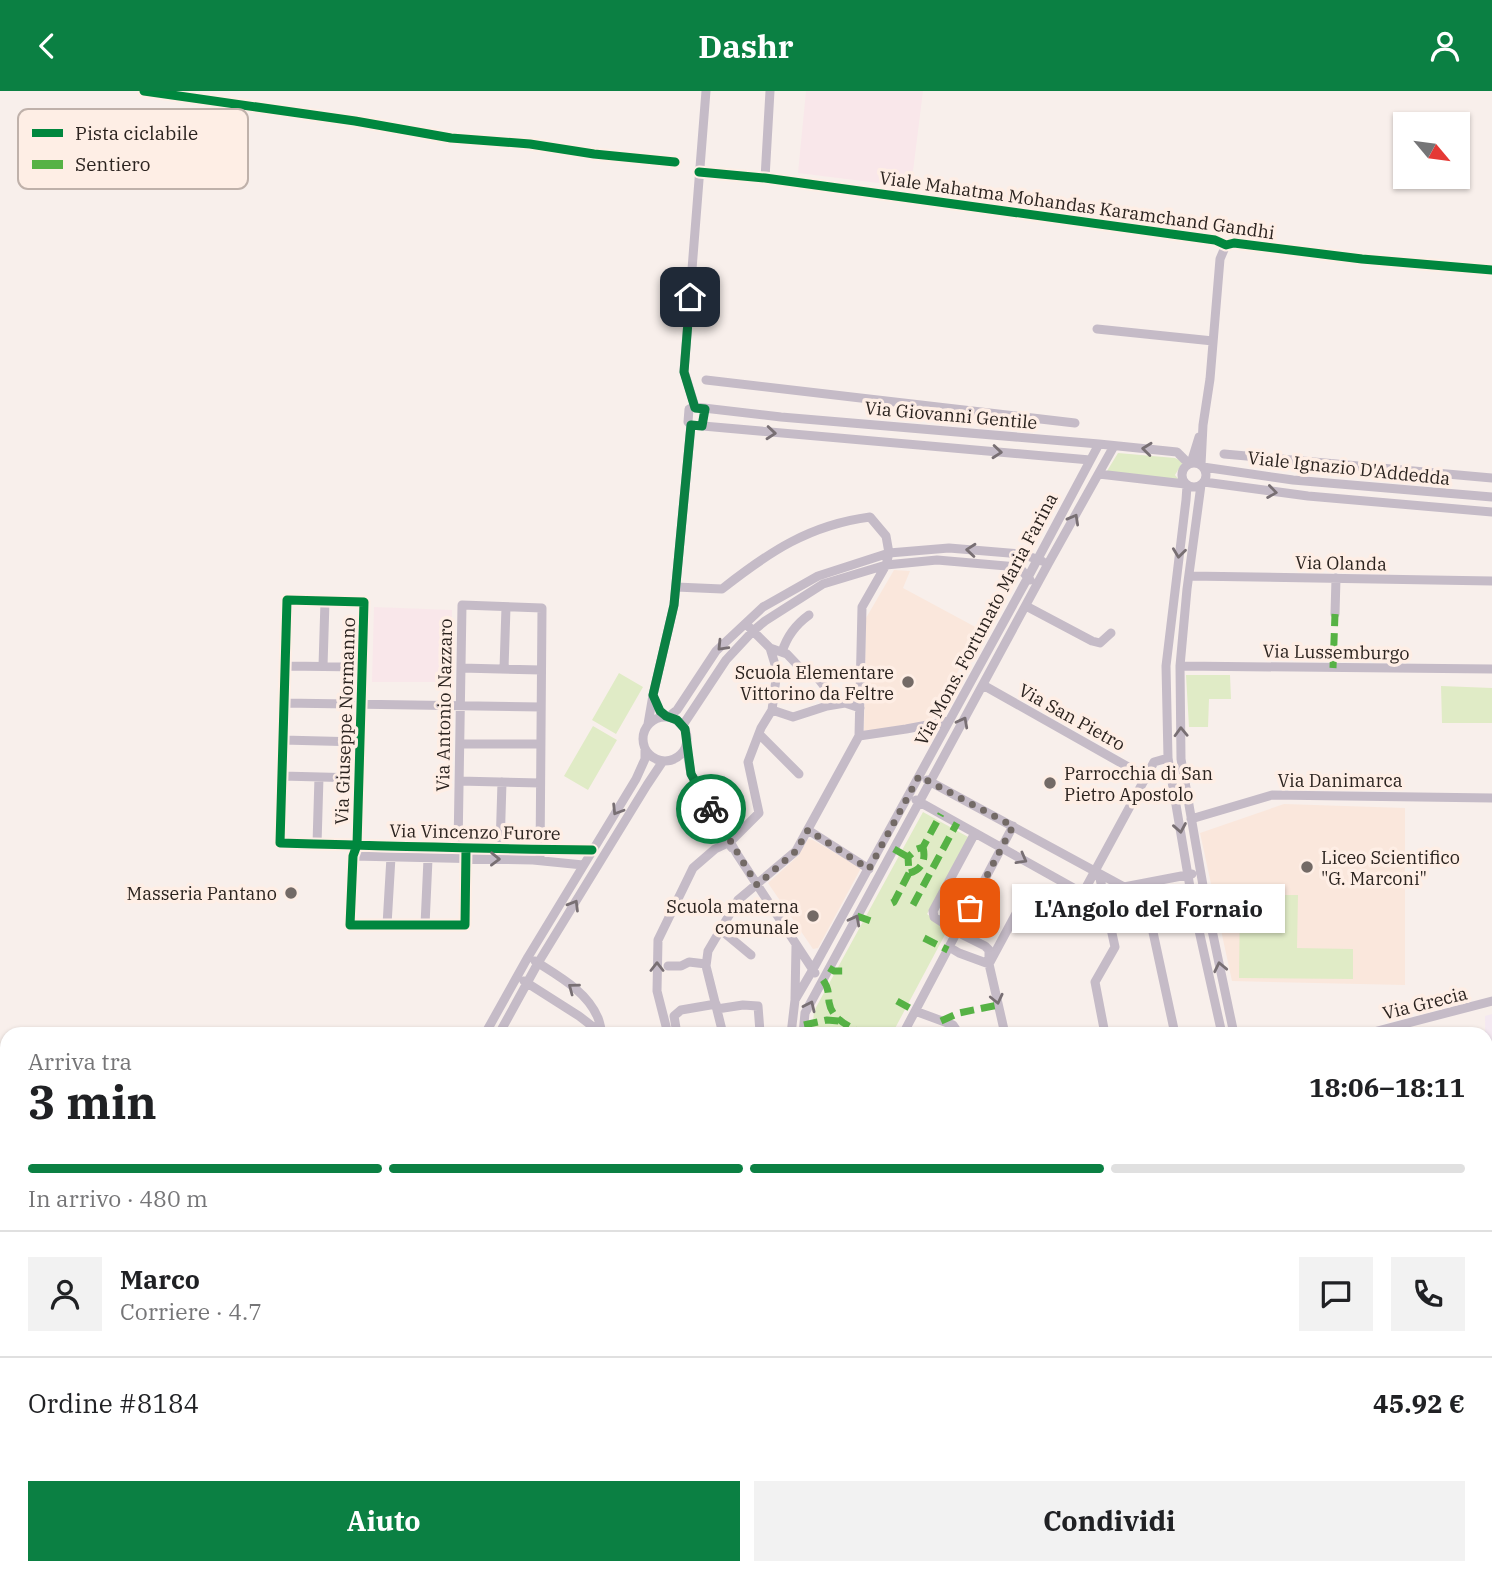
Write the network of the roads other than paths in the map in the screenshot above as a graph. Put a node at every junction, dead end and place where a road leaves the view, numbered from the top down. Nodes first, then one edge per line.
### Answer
1 (706, 91) edge
2 (770, 91) edge
3 (699, 172) junction
4 (765, 178) junction
5 (1226, 245) junction
6 (1492, 270) edge
7 (1097, 329) dead end
8 (1213, 341) junction
9 (706, 380) dead end
10 (700, 408) junction
11 (1075, 423) dead end
12 (691, 425) junction
13 (702, 426) junction
14 (1099, 444) junction
15 (1114, 446) junction
16 (1224, 454) dead end
17 (1090, 460) junction
18 (1196, 465) junction
19 (1099, 474) junction
20 (1492, 478) edge
21 (1203, 484) junction
22 (1186, 485) junction
23 (1383, 488) junction
24 (1492, 497) edge
25 (1382, 503) junction
26 (1492, 512) edge
27 (889, 553) junction
28 (1038, 560) junction
29 (1048, 564) junction
30 (886, 565) junction
31 (1189, 576) junction
32 (1028, 577) junction
33 (1336, 578) junction
34 (1492, 581) edge
35 (676, 587) junction
36 (1036, 587) junction
37 (324, 601) junction
38 (1026, 606) junction
39 (506, 607) junction
40 (1335, 614) dead end
41 (810, 615) dead end
42 (746, 623) junction
43 (753, 631) junction
44 (1111, 633) dead end
45 (770, 648) junction
46 (782, 652) junction
47 (285, 666) junction
48 (323, 666) junction
49 (1180, 666) junction
50 (362, 667) junction
51 (461, 668) junction
52 (504, 669) junction
53 (1492, 669) edge
54 (541, 670) junction
55 (983, 685) junction
56 (653, 695) junction
57 (284, 703) junction
58 (838, 704) junction
59 (361, 705) junction
60 (460, 706) junction
61 (541, 708) junction
62 (860, 708) junction
63 (772, 710) junction
64 (667, 717) junction
65 (949, 721) junction
66 (648, 724) junction
67 (683, 725) junction
68 (759, 734) junction
69 (859, 736) junction
70 (283, 740) junction
71 (360, 742) junction
72 (460, 744) junction
73 (541, 744) junction
74 (686, 745) junction
75 (645, 750) junction
76 (1168, 758) junction
77 (668, 760) junction
78 (691, 774) junction
79 (799, 774) dead end
80 (282, 776) junction
81 (919, 776) junction
82 (319, 777) junction
83 (1146, 777) junction
84 (359, 778) junction
85 (459, 781) junction
86 (502, 782) junction
87 (930, 782) junction
88 (540, 783) junction
89 (908, 796) junction
90 (1492, 798) edge
91 (919, 802) junction
92 (1191, 819) junction
93 (1013, 826) junction
94 (808, 830) junction
95 (975, 833) junction
96 (730, 842) junction
97 (317, 844) junction
98 (357, 845) junction
99 (462, 848) junction
100 (500, 848) junction
101 (1002, 848) junction
102 (540, 849) junction
103 (592, 850) junction
104 (737, 854) junction
105 (354, 856) junction
106 (391, 857) junction
107 (428, 859) junction
108 (466, 859) junction
109 (540, 860) junction
110 (583, 865) junction
111 (869, 869) junction
112 (1097, 873) junction
113 (1200, 873) junction
114 (1188, 875) junction
115 (757, 885) junction
116 (1083, 893) junction
117 (1205, 897) junction
118 (1192, 899) junction
119 (1107, 907) junction
120 (1148, 909) junction
121 (1018, 910) dead end
122 (387, 925) junction
123 (425, 925) junction
124 (721, 930) junction
125 (957, 932) junction
126 (796, 945) junction
127 (949, 947) junction
128 (751, 955) dead end
129 (528, 957) junction
130 (538, 964) junction
131 (706, 964) junction
132 (989, 964) junction
133 (668, 966) dead end
134 (812, 971) junction
135 (517, 977) junction
136 (823, 980) junction
137 (527, 983) junction
138 (795, 1000) junction
139 (1492, 1002) edge
140 (716, 1007) junction
141 (915, 1011) junction
142 (489, 1027) edge
143 (503, 1027) edge
144 (592, 1027) edge
145 (600, 1027) edge
146 (666, 1027) edge
147 (676, 1027) edge
148 (721, 1027) edge
149 (760, 1027) edge
150 (792, 1027) edge
151 (804, 1027) edge
152 (907, 1027) edge
153 (954, 1027) edge
154 (1003, 1027) edge
155 (1104, 1027) edge
156 (1173, 1027) edge
157 (1220, 1027) edge
158 (1233, 1027) edge
159 (1394, 1027) edge

1 - 3 street
2 - 4 street
3 - 4 street, Viale Mahatma Mohandas Karamchand Gandhi
3 - 10 street
4 - 5 street, Viale Mahatma Mohandas Karamchand Gandhi
5 - 6 street, Viale Mahatma Mohandas Karamchand Gandhi
5 - 8 street, Viale Mahatma Mohandas Karamchand Gandhi
7 - 8 street
8 - 18 street, Viale Mahatma Mohandas Karamchand Gandhi
9 - 11 street, Via Giovanni Gentile
10 - 12 street
10 - 13 street
10 - 14 street, Via Giovanni Gentile
12 - 13 street, Via Giovanni Gentile
12 - 35 street
13 -> 17 street, Via Giovanni Gentile
14 - 15 street, Via Giovanni Gentile
14 - 17 street, Via Mons. Fortunato Maria Farina
18 -> 15 street, Via Giovanni Gentile
15 - 19 street, Via Mons. Fortunato Maria Farina
16 - 20 street, Viale Ignazio D'Addedda
17 - 28 street, Via Mons. Fortunato Maria Farina
18 - 21 street
18 - 22 street
18 - 23 street, Viale Ignazio D'Addedda
19 - 22 street
29 -> 19 street, Via Mons. Fortunato Maria Farina
21 - 22 street
21 -> 25 street, Viale Ignazio D'Addedda
21 - 31 street
22 -> 76 street
23 - 24 street, Viale Ignazio D'Addedda
23 - 25 street
25 - 26 street, Viale Ignazio D'Addedda
28 -> 27 street
27 - 30 street
27 - 35 street
27 - 42 street
28 - 29 street
28 - 32 street, Via Mons. Fortunato Maria Farina
29 - 36 street, Via Mons. Fortunato Maria Farina
30 - 32 street
30 - 43 street
30 - 62 street
31 - 33 street, Via Olanda
31 - 49 street
32 - 36 street
32 - 65 street, Via Mons. Fortunato Maria Farina
33 - 34 street, Via Olanda
33 - 40 street
35 - 56 street
36 - 38 street, Via Mons. Fortunato Maria Farina
37 - 47 street
37 - 48 street
37 - 50 street, Via Giuseppe Normanno
38 - 44 street
38 - 55 street, Via Mons. Fortunato Maria Farina
39 - 51 street, Via Antonio Nazzaro
39 - 52 street
39 - 54 street
41 - 46 street
42 - 43 street
42 -> 64 street
43 - 45 street
43 - 67 street
45 - 46 street
45 - 63 street
46 - 58 street
47 - 48 street
47 - 57 street
48 - 50 street
49 - 53 street, Via Lussemburgo
92 -> 49 street
50 - 59 street, Via Giuseppe Normanno
51 - 52 street
51 - 60 street, Via Antonio Nazzaro
52 - 54 street
54 - 61 street
55 - 83 street, Via San Pietro
87 -> 55 street, Via Mons. Fortunato Maria Farina
56 - 64 street
56 - 66 street
57 - 59 street
57 - 70 street
58 - 62 street
58 - 63 street
59 - 60 street
59 - 71 street, Via Giuseppe Normanno
60 - 61 street
60 - 72 street, Via Antonio Nazzaro
61 - 73 street
62 - 69 street
63 - 68 street
64 - 66 street
64 - 67 street
65 - 69 street
65 - 81 street, Via Mons. Fortunato Maria Farina
66 - 75 street
67 - 74 street
68 - 79 street
68 - 96 street
69 - 94 street
70 - 71 street
70 - 80 street
71 - 84 street, Via Giuseppe Normanno
72 - 73 street
72 - 85 street, Via Antonio Nazzaro
73 - 88 street
74 - 77 street
74 - 78 street
75 - 77 street
75 -> 103 street
76 - 83 street
76 -> 114 street
77 - 78 street
130 -> 77 street
78 - 96 street
80 - 82 street
80 - 97 street, Via Vincenzo Furore
81 - 87 street
81 - 89 street, Via Mons. Fortunato Maria Farina
82 - 84 street
82 - 97 street
83 - 112 street
84 - 98 street, Via Giuseppe Normanno
85 - 86 street
85 - 99 street, Via Antonio Nazzaro
86 - 88 street
86 - 100 street
87 - 91 street, Via Mons. Fortunato Maria Farina
87 - 93 street
88 - 102 street
89 - 91 street
89 - 111 street, Via Mons. Fortunato Maria Farina
90 - 92 street, Via Danimarca
91 - 95 street
136 -> 91 street, Via Mons. Fortunato Maria Farina
92 - 113 street
93 - 101 street
93 - 112 street
94 - 111 street
94 - 115 street
95 - 101 street
95 - 125 street
96 - 104 street
97 - 98 street, Via Vincenzo Furore
98 - 99 street, Via Vincenzo Furore
98 - 105 street, Via Giuseppe Normanno
99 - 100 street, Via Vincenzo Furore
99 - 108 street, Via Antonio Nazzaro
100 - 102 street, Via Vincenzo Furore
101 -> 116 street
101 - 125 street
102 - 103 street, Via Vincenzo Furore
102 - 109 street
103 - 110 street
104 - 115 street
146 -> 104 street
105 - 106 street, Via Vincenzo Furore
105 - 122 street, Via Giuseppe Normanno
106 - 107 street, Via Vincenzo Furore
106 - 122 street
107 - 108 street, Via Vincenzo Furore
107 - 123 street
108 -> 109 street, Via Vincenzo Furore
108 - 123 street, Via Antonio Nazzaro
109 - 110 street, Via Vincenzo Furore
110 - 129 street
111 - 134 street, Via Mons. Fortunato Maria Farina
112 - 114 street
112 - 116 street
112 - 119 street
113 - 114 street
113 - 117 street
114 - 118 street
115 - 124 street
115 - 126 street
116 - 119 street
117 - 118 street
158 -> 117 street
118 - 120 street
118 - 157 street
119 - 120 street
119 - 155 street
120 - 156 street
121 - 132 street
122 - 123 street
124 - 128 street
124 - 131 street
125 - 127 street
125 - 132 street
126 - 134 street
126 - 138 street
127 - 132 street
127 - 141 street
129 - 130 street
129 - 135 street
130 - 137 street
145 -> 130 street
131 - 133 street
131 - 140 street
132 -> 154 street
134 - 136 street
134 - 138 street, Via Mons. Fortunato Maria Farina
135 - 137 street
135 - 142 street
151 -> 136 street, Via Mons. Fortunato Maria Farina
137 - 143 street
137 - 144 street
138 - 150 street, Via Mons. Fortunato Maria Farina
139 - 159 street, Via Grecia
140 - 147 street
140 - 148 street
140 - 149 street
141 - 152 street
141 - 153 street

